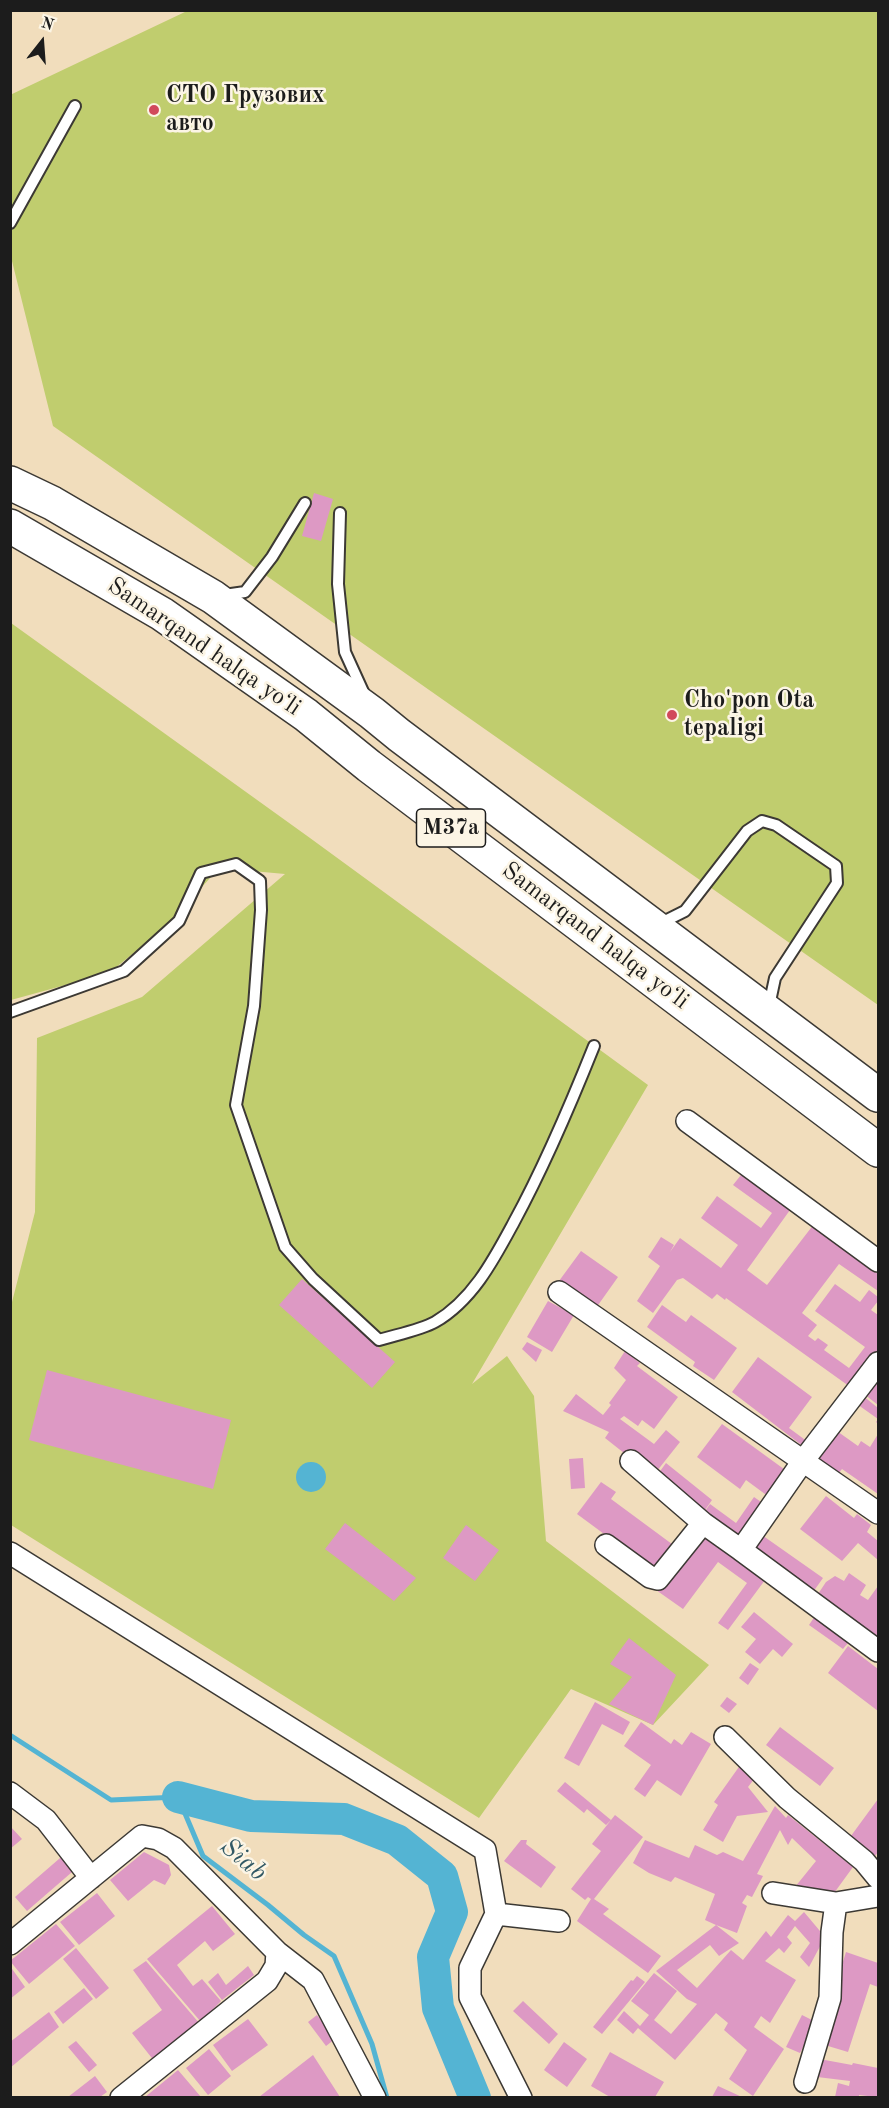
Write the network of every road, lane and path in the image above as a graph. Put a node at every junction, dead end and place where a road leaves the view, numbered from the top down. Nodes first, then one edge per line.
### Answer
1 (75, 105) dead end
2 (10, 223) edge
3 (10, 483) edge
4 (305, 503) dead end
5 (340, 513) dead end
6 (10, 526) edge
7 (213, 597) junction
8 (372, 713) junction
9 (399, 735) junction
10 (369, 766) junction
11 (646, 922) junction
12 (10, 1012) edge
13 (768, 1013) junction
14 (594, 1046) dead end
15 (879, 1095) edge
16 (687, 1120) dead end
17 (879, 1150) edge
18 (879, 1261) edge
19 (559, 1292) dead end
20 (879, 1363) edge
21 (631, 1461) dead end
22 (803, 1461) junction
23 (879, 1513) edge
24 (703, 1523) junction
25 (606, 1545) dead end
26 (741, 1550) junction
27 (10, 1552) edge
28 (879, 1651) edge
29 (725, 1737) dead end
30 (10, 1793) edge
31 (92, 1878) junction
32 (879, 1878) edge
33 (773, 1893) dead end
34 (879, 1896) edge
35 (836, 1903) junction
36 (496, 1914) junction
37 (559, 1922) dead end
38 (10, 1944) edge
39 (277, 1952) junction
40 (805, 2082) dead end
41 (121, 2097) edge
42 (375, 2097) edge
43 (521, 2097) edge

1 - 2 lane
3 - 7 highway, Samarqand halqa yoʻli / M37a
4 - 7 lane
5 - 8 lane
6 - 10 highway, Samarqand halqa yoʻli / M37a
7 - 8 highway, Samarqand halqa yoʻli / M37a
8 - 9 highway, Samarqand halqa yoʻli / M37a
9 - 10 highway
9 - 11 highway, Samarqand halqa yoʻli / M37a
10 - 17 highway, Samarqand halqa yoʻli / M37a
11 - 13 highway, Samarqand halqa yoʻli / M37a
11 - 13 lane
12 - 14 lane
13 - 15 highway, Samarqand halqa yoʻli / M37a
16 - 18 street
19 - 22 street
20 - 22 street
21 - 24 street
22 - 23 street
22 - 26 street
24 - 25 street
24 - 26 street
26 - 28 street
27 - 36 street
29 - 32 street
30 - 31 street
31 - 38 street
31 - 39 street
33 - 35 street
34 - 35 street
35 - 40 street
36 - 37 street
36 - 43 street
39 - 41 street
39 - 42 street

